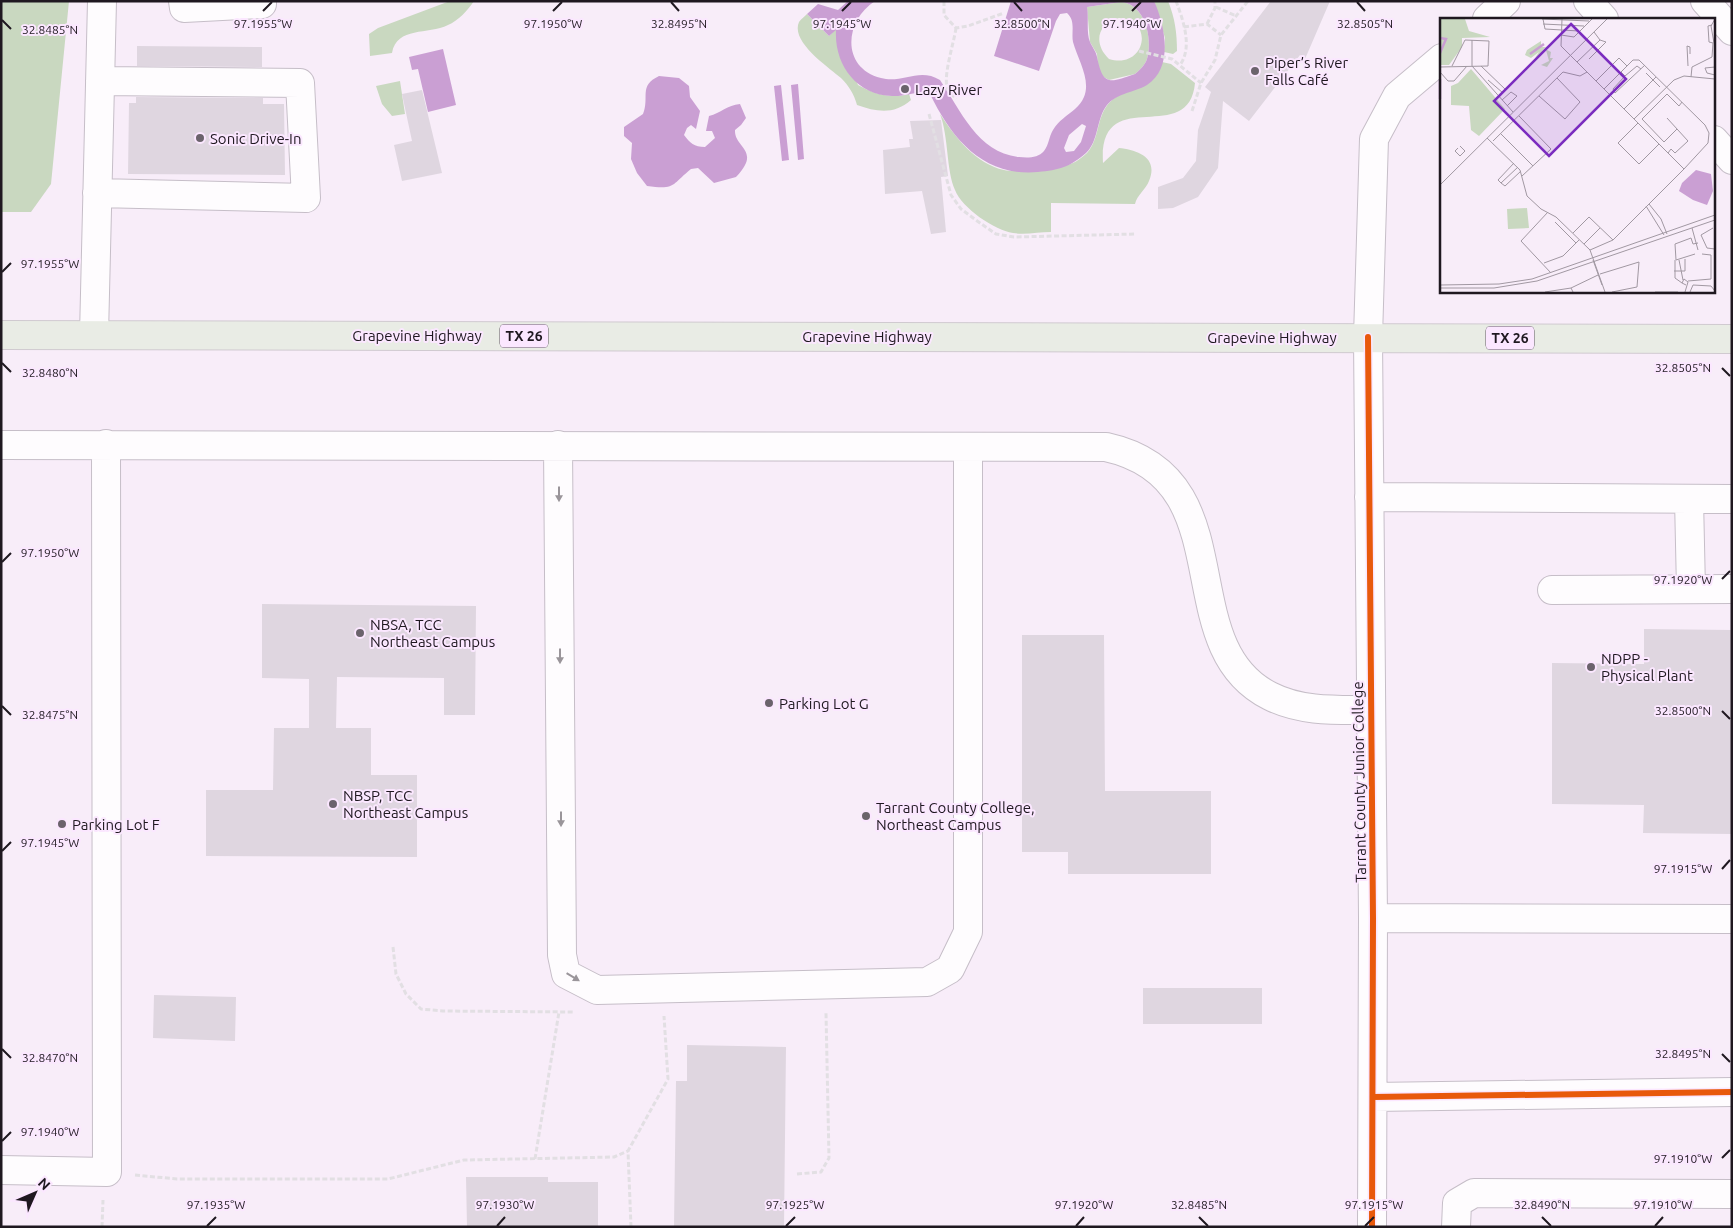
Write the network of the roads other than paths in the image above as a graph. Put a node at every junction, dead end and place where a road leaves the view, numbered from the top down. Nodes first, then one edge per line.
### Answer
1 (102, 1) edge
2 (184, 1) edge
3 (262, 1) edge
4 (1588, 1) edge
5 (1705, 1) edge
6 (1603, 18) edge
7 (1732, 31) edge
8 (1440, 60) edge
9 (100, 81) junction
10 (1716, 142) edge
11 (1732, 160) edge
12 (1716, 167) edge
13 (1732, 167) edge
14 (97, 193) junction
15 (1, 335) edge
16 (94, 335) junction
17 (1368, 337) junction
18 (1732, 339) edge
19 (106, 444) junction
20 (1, 445) edge
21 (558, 445) junction
22 (968, 447) junction
23 (1369, 497) junction
24 (1688, 499) junction
25 (1732, 499) edge
26 (1691, 589) junction
27 (1732, 589) edge
28 (1552, 590) dead end
29 (1370, 710) junction
30 (1373, 918) junction
31 (1732, 919) edge
32 (1732, 1092) edge
33 (1373, 1097) junction
34 (1, 1170) edge
35 (1732, 1194) edge
36 (1372, 1227) edge
37 (1456, 1227) edge

1 - 9 street
2 - 3 street
4 - 6 street
5 - 7 street
8 - 17 street, Tarrant County Junior College
9 - 14 street
9 - 14 street
10 - 11 street
12 - 13 street
14 - 16 street
15 - 16 main road, Grapevine Highway / TX 26
16 - 17 main road, Grapevine Highway / TX 26
17 - 18 main road, Grapevine Highway / TX 26
17 - 23 street, Tarrant County Junior College
19 - 20 street
19 - 21 street
19 - 34 street
21 - 22 street
21 -> 22 street
22 - 29 street
23 - 24 street
23 - 29 street, Tarrant County Junior College
24 - 25 street
24 - 26 street
26 - 27 street
26 - 28 street
29 - 30 street, Tarrant County Junior College
30 - 31 street
30 - 33 street, Tarrant County Junior College
32 - 33 street
33 - 36 street, Tarrant County Junior College
35 - 37 street

